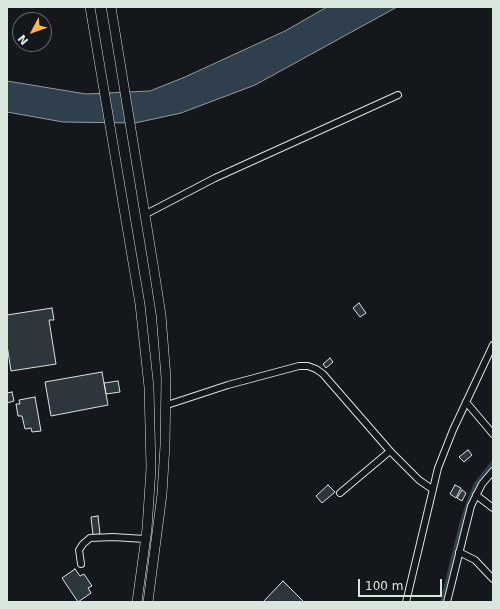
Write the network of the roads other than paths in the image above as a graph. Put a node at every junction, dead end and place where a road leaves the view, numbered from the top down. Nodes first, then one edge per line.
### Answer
1 (90, 7) edge
2 (111, 7) edge
3 (398, 95) dead end
4 (146, 214) junction
5 (493, 344) edge
6 (466, 402) junction
7 (166, 405) junction
8 (493, 434) edge
9 (390, 451) junction
10 (493, 471) edge
11 (432, 489) junction
12 (340, 493) dead end
13 (476, 495) junction
14 (493, 508) edge
15 (145, 539) junction
16 (459, 552) junction
17 (81, 564) dead end
18 (493, 579) edge
19 (137, 602) edge
20 (148, 602) edge
21 (406, 602) edge
22 (447, 602) edge

1 - 15 highway
2 - 4 highway
3 - 4 street
4 - 7 highway
5 - 6 street
6 - 8 street
6 - 11 street
7 - 9 street
7 - 20 highway
9 - 11 street
9 - 12 street
10 - 13 street
11 - 21 street
13 - 14 street
13 - 16 street
15 - 17 street
15 - 19 highway
16 - 18 street
16 - 22 street

